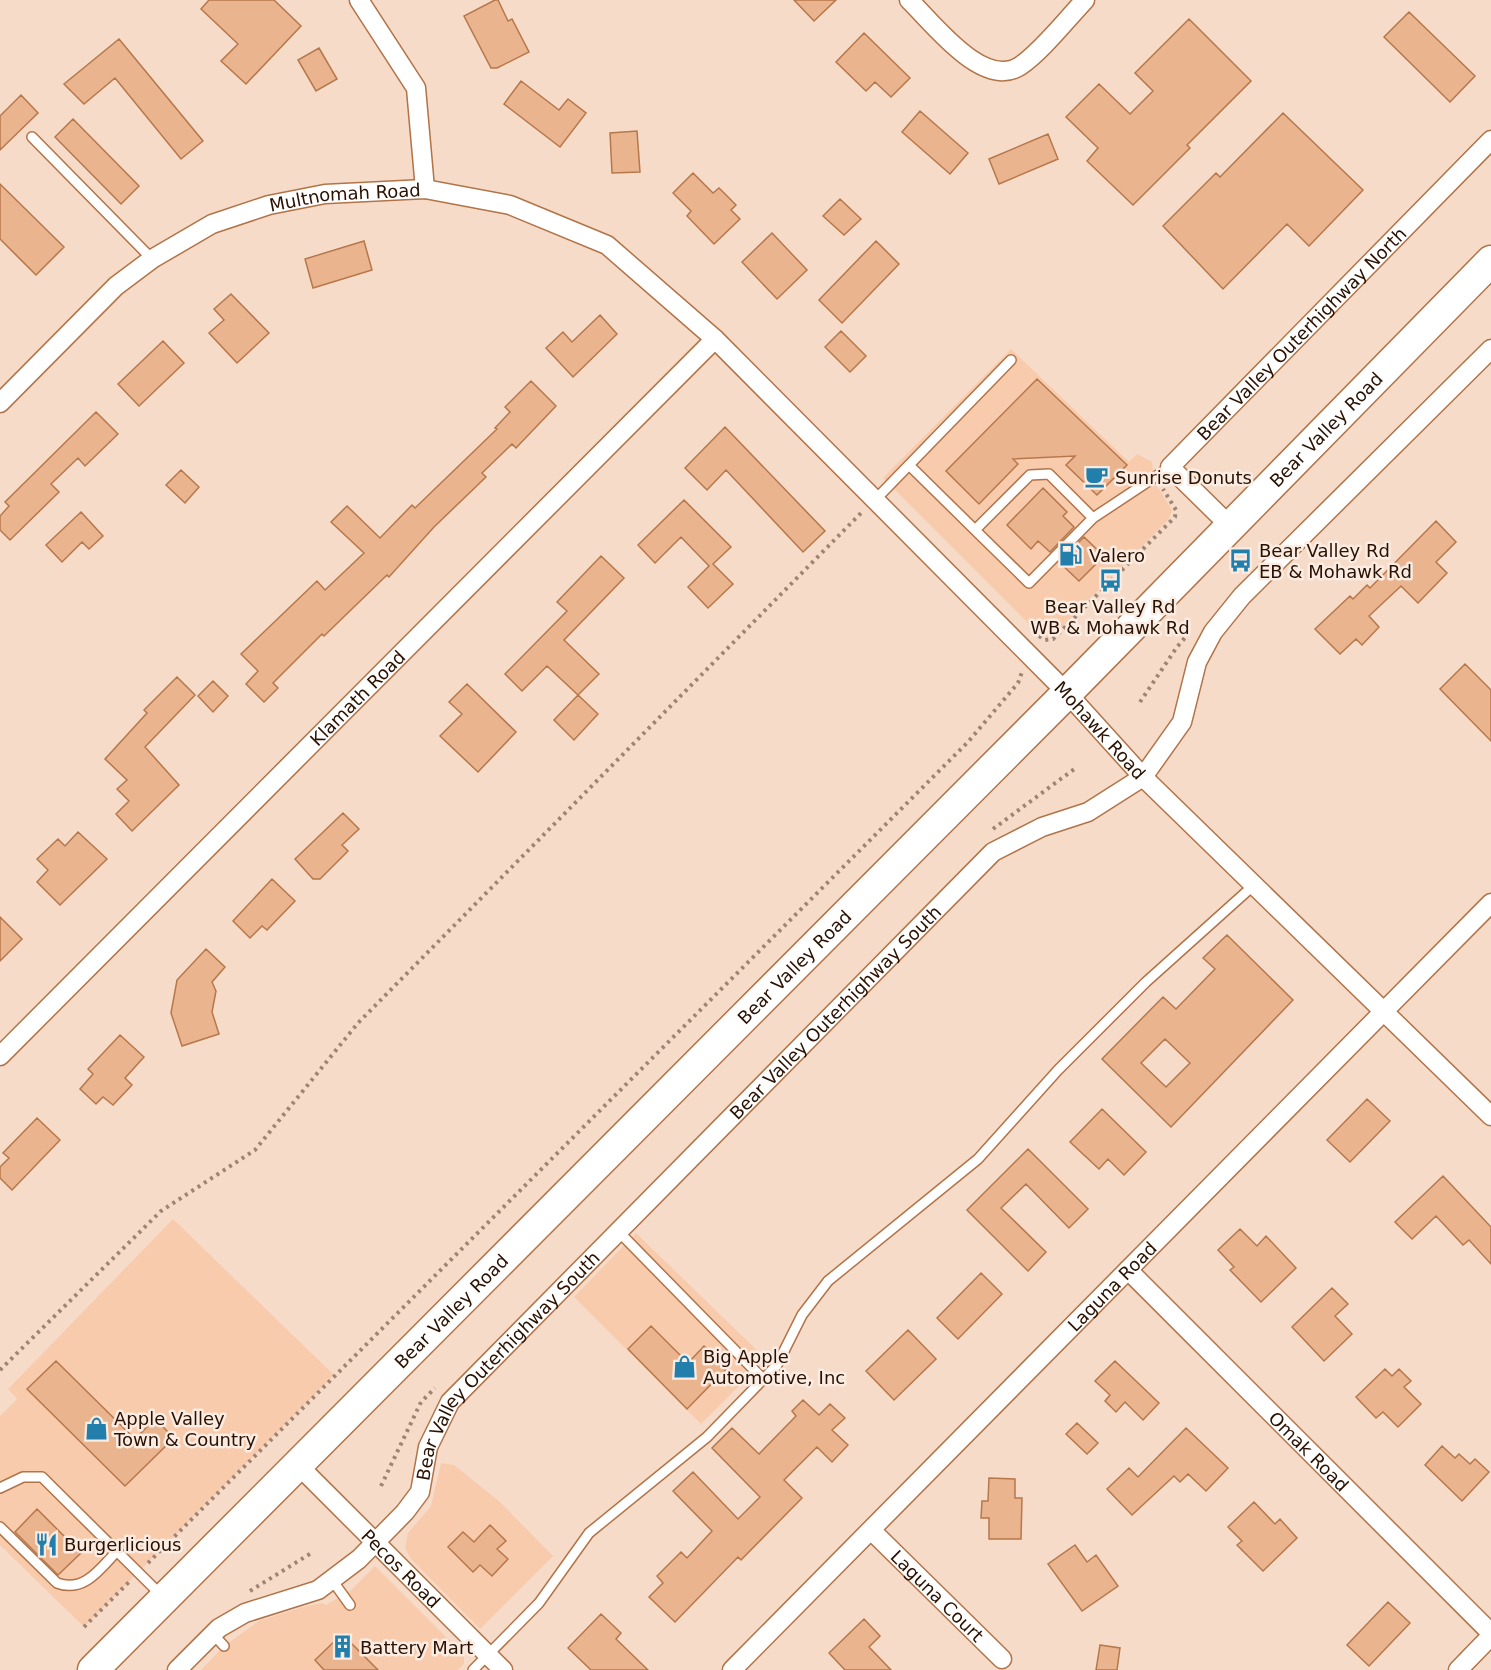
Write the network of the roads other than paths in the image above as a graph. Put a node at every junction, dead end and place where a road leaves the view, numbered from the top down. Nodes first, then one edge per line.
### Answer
1 (359, 0) edge
2 (909, 0) edge
3 (1085, 0) edge
4 (32, 137) dead end
5 (1491, 140) edge
6 (425, 189) junction
7 (153, 260) junction
8 (1491, 261) edge
9 (715, 339) junction
10 (1491, 349) edge
11 (1011, 360) dead end
12 (0, 403) edge
13 (909, 465) junction
14 (1170, 467) junction
15 (868, 506) junction
16 (1093, 518) junction
17 (1229, 525) junction
18 (975, 530) junction
19 (1067, 693) junction
20 (1143, 777) junction
21 (1254, 885) junction
22 (1491, 903) edge
23 (1383, 1011) junction
24 (0, 1056) edge
25 (1491, 1116) edge
26 (618, 1232) junction
27 (1128, 1270) junction
28 (763, 1379) junction
29 (298, 1465) junction
30 (0, 1488) edge
31 (0, 1527) edge
32 (872, 1531) junction
33 (376, 1542) junction
34 (117, 1551) junction
35 (332, 1580) junction
36 (165, 1598) junction
37 (350, 1605) dead end
38 (1491, 1635) edge
39 (488, 1655) junction
40 (1002, 1659) dead end
41 (93, 1670) edge
42 (177, 1670) edge
43 (473, 1670) edge
44 (503, 1670) edge
45 (732, 1670) edge
46 (1458, 1670) edge

1 - 6 street
2 - 3 street
4 - 7 lane
5 - 14 street, Bear Valley Outerhighway North
6 - 7 street, Multnomah Road
6 - 9 street, Multnomah Road
7 - 12 street, Multnomah Road
8 - 17 main road, Bear Valley Road
9 - 15 street, Mohawk Road
9 - 24 street, Klamath Road
10 - 20 street, Bear Valley Outerhighway South
11 - 13 lane
13 - 15 lane
13 - 18 lane
14 - 16 lane
14 - 17 street
15 - 19 street, Mohawk Road
16 - 18 lane
16 - 18 lane
17 - 19 main road, Bear Valley Road
19 - 20 street, Mohawk Road
19 - 29 main road, Bear Valley Road
20 - 21 street, Mohawk Road
20 - 26 street, Bear Valley Outerhighway South
21 - 23 street, Mohawk Road
21 - 28 lane
22 - 23 street, Laguna Road
23 - 25 street, Mohawk Road
23 - 27 street, Laguna Road
26 - 28 lane
26 - 33 street, Bear Valley Outerhighway South
27 - 32 street, Laguna Road
27 - 38 street, Omak Road
28 - 39 lane
29 - 33 street, Pecos Road
29 - 36 main road, Bear Valley Road
30 - 34 lane
31 - 34 lane
32 - 40 street, Laguna Court
32 - 45 street, Laguna Road
33 - 35 street, Bear Valley Outerhighway South
33 - 39 street, Pecos Road
34 - 36 lane
35 - 37 lane
35 - 42 street, Bear Valley Outerhighway South
36 - 41 main road, Bear Valley Road
38 - 46 street
39 - 43 lane
39 - 44 street, Pecos Road

